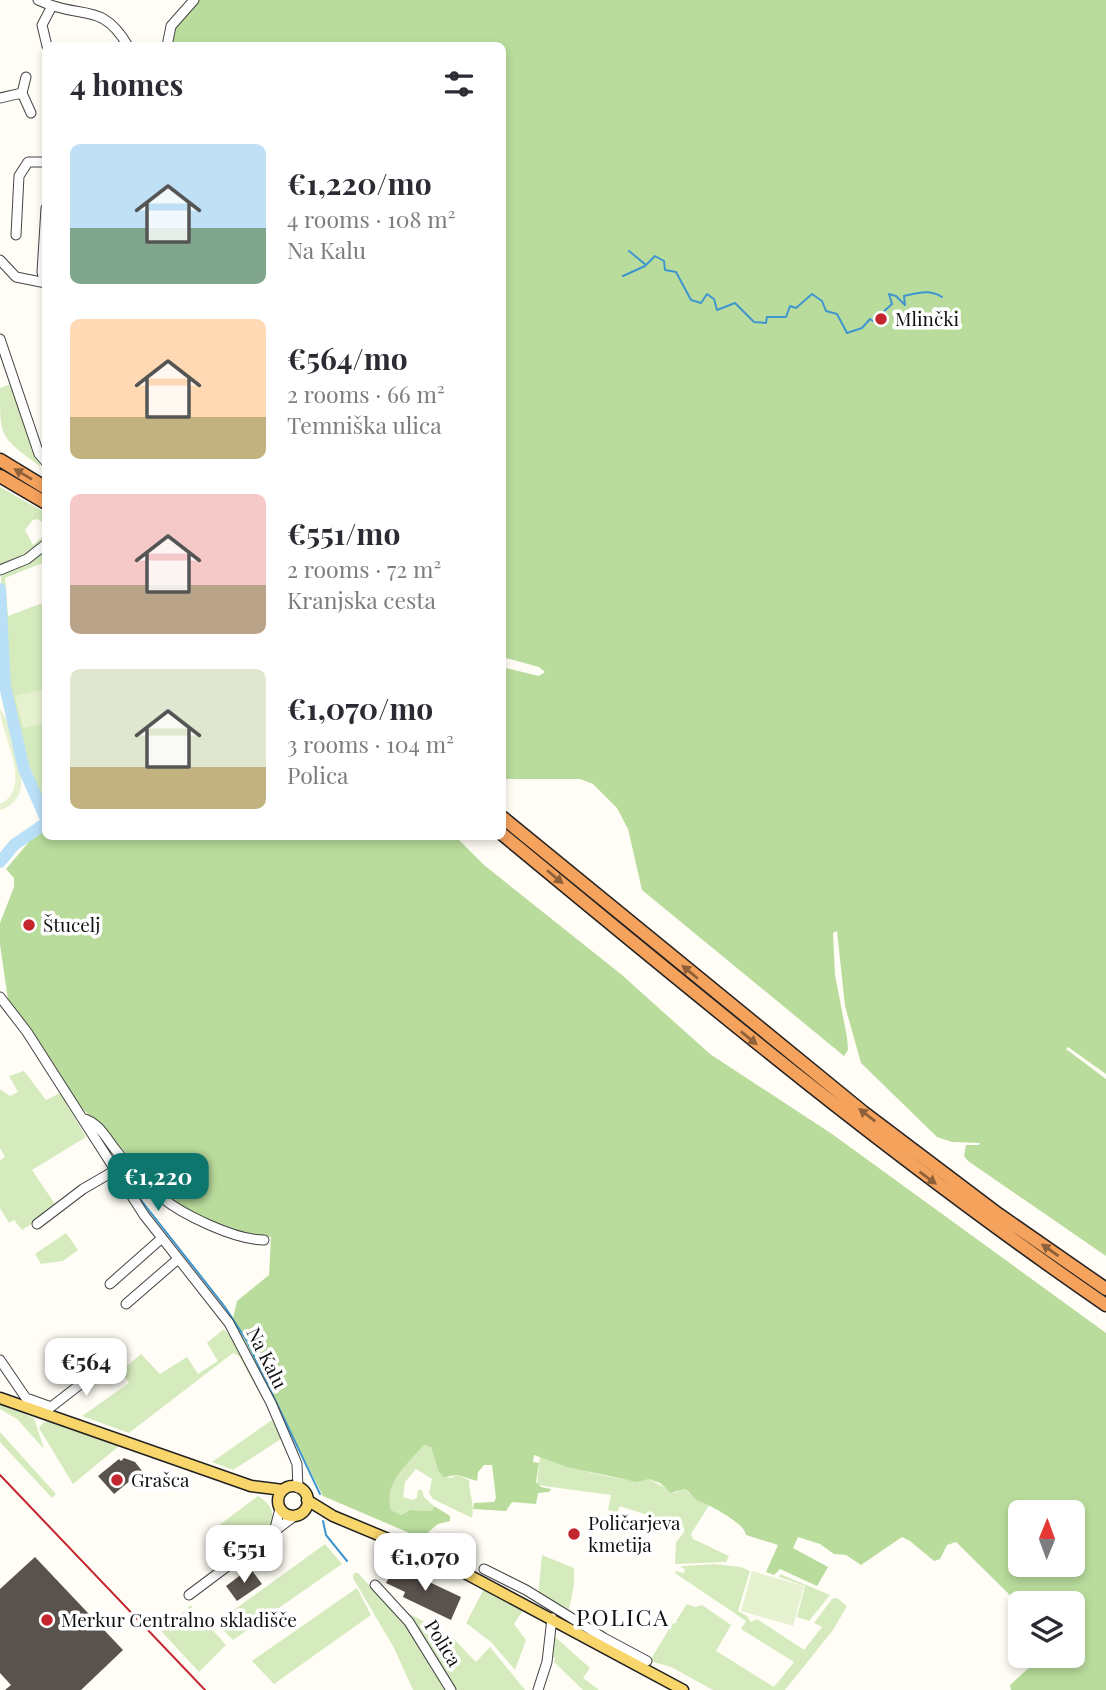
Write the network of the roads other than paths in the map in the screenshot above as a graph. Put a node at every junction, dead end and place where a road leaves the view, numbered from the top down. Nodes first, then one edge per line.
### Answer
1 (38, 0) edge
2 (194, 0) edge
3 (52, 6) junction
4 (46, 42) edge
5 (126, 42) edge
6 (168, 42) edge
7 (26, 77) dead end
8 (22, 93) junction
9 (0, 98) edge
10 (31, 113) dead end
11 (42, 162) edge
12 (16, 234) dead end
13 (0, 260) edge
14 (42, 282) edge
15 (0, 339) edge
16 (42, 457) edge
17 (0, 460) edge
18 (0, 476) edge
19 (42, 486) edge
20 (42, 501) edge
21 (42, 547) edge
22 (3, 569) edge
23 (506, 820) edge
24 (506, 837) edge
25 (0, 997) edge
26 (82, 1118) junction
27 (114, 1171) junction
28 (37, 1224) dead end
29 (162, 1238) junction
30 (264, 1240) dead end
31 (178, 1259) junction
32 (110, 1284) dead end
33 (1106, 1289) edge
34 (126, 1304) dead end
35 (1106, 1305) edge
36 (0, 1360) edge
37 (104, 1366) dead end
38 (0, 1398) edge
39 (30, 1404) junction
40 (251, 1486) junction
41 (298, 1488) junction
42 (283, 1490) junction
43 (279, 1507) junction
44 (302, 1509) junction
45 (274, 1532) junction
46 (484, 1569) dead end
47 (375, 1585) dead end
48 (189, 1595) dead end
49 (552, 1618) junction
50 (635, 1660) junction
51 (647, 1661) dead end
52 (451, 1690) edge
53 (538, 1690) edge
54 (683, 1690) edge

1 - 3 street
2 - 6 street
3 - 4 street
3 - 5 street
7 - 8 street
8 - 9 street
8 - 10 street
11 - 12 street
13 - 14 street
15 - 16 street
19 -> 17 highway
18 - 20 highway
21 - 22 street
33 -> 23 highway
24 -> 35 highway
25 - 26 street, Na Kalu
26 - 27 street, Na Kalu
26 - 30 street
27 - 28 street
27 - 29 street, Na Kalu
29 - 31 street, Na Kalu
29 - 32 street
31 - 34 street
31 - 41 street, Na Kalu
36 - 39 street
37 - 39 street
38 - 39 main road
39 - 40 main road
40 - 42 main road
40 - 43 main road
41 - 42 main road
41 - 44 main road
42 - 43 main road
43 - 44 main road
43 - 45 street
44 - 45 street
44 - 49 main road
45 - 48 street
46 - 50 street
47 - 52 street, Polica
49 - 50 main road
49 - 53 street
50 - 51 street
50 - 54 main road

